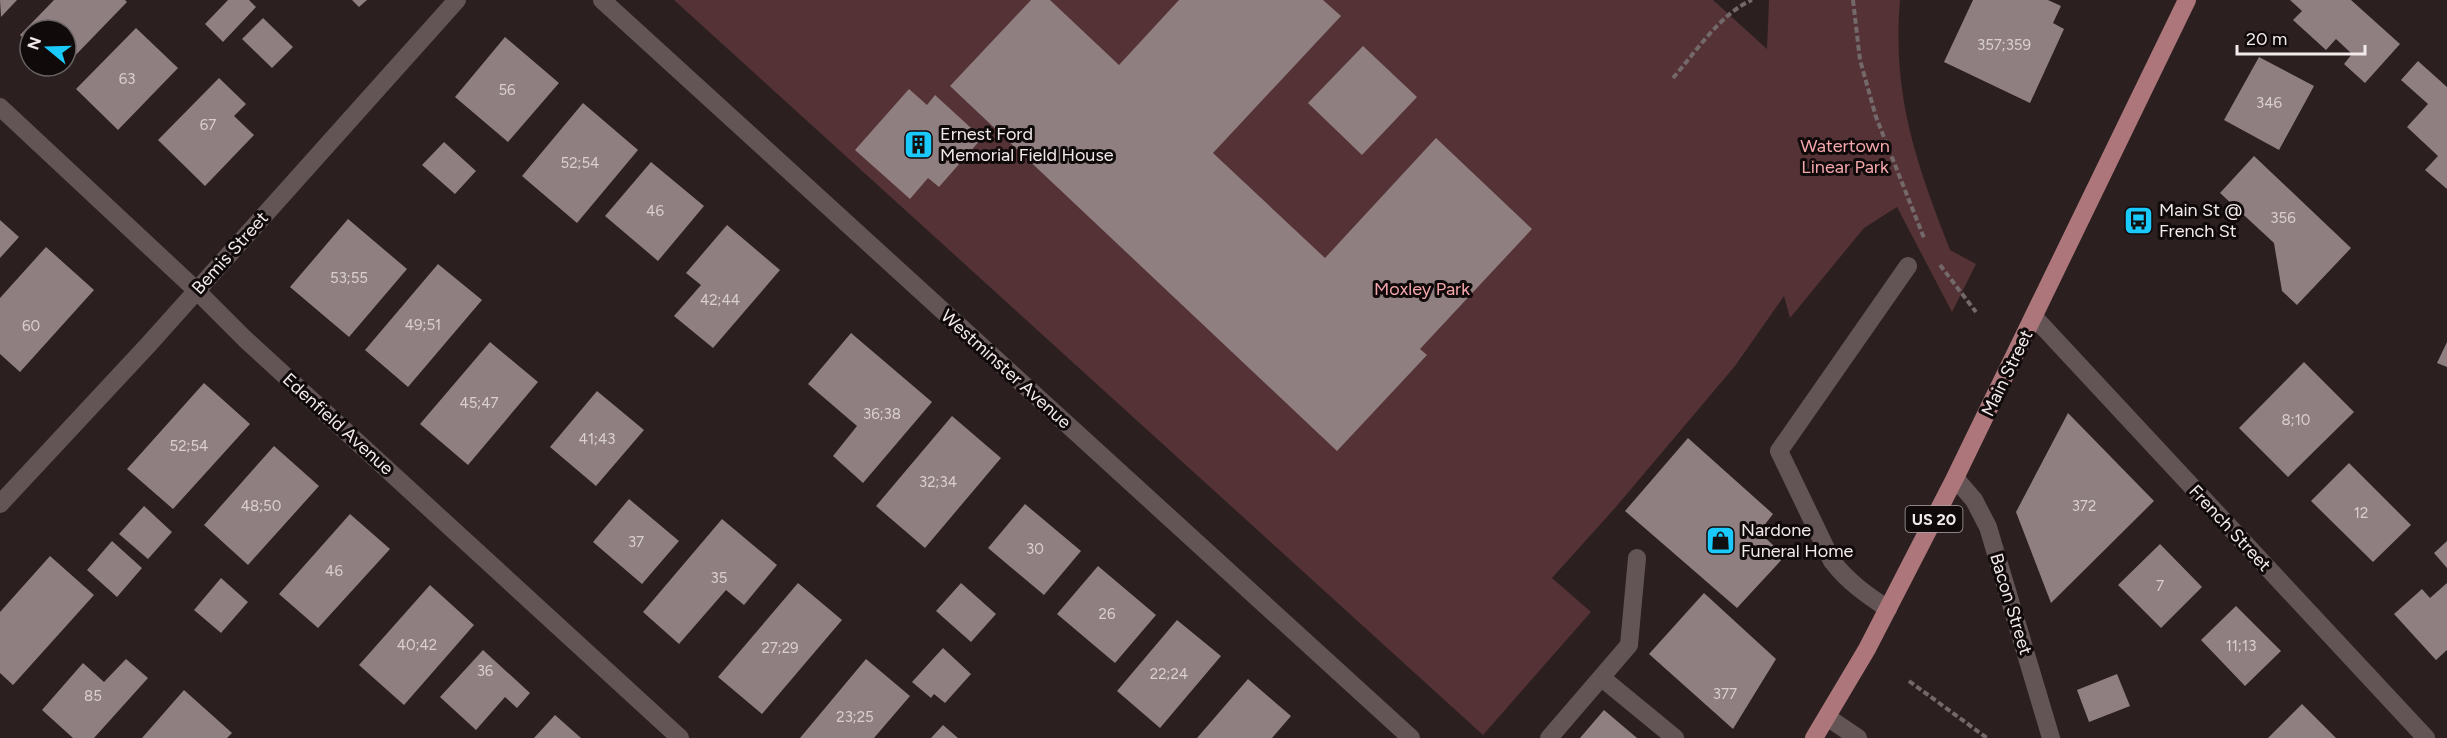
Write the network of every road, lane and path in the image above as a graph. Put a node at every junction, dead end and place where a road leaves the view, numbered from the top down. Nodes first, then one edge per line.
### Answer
1 (456, 0) edge
2 (602, 0) edge
3 (1752, 0) edge
4 (1853, 0) edge
5 (2187, 0) edge
6 (1673, 78) dead end
7 (0, 107) edge
8 (1928, 246) dead end
9 (1938, 262) dead end
10 (1908, 266) dead end
11 (196, 290) junction
12 (1976, 312) dead end
13 (2034, 317) junction
14 (1955, 478) junction
15 (0, 504) edge
16 (1637, 558) dead end
17 (1888, 609) junction
18 (1602, 678) junction
19 (1909, 681) dead end
20 (1827, 717) junction
21 (680, 738) edge
22 (1411, 738) edge
23 (1549, 738) edge
24 (1675, 738) edge
25 (1814, 738) edge
26 (1858, 738) edge
27 (1987, 738) edge
28 (2051, 738) edge
29 (2426, 738) edge

1 - 11 street, Bemis Street
2 - 22 street, Westminster Avenue
3 - 6 path
4 - 8 path
5 - 13 main road, Main Street / US 20
7 - 11 street, Edenfield Avenue
9 - 12 path
10 - 17 street
11 - 15 street, Bemis Street
11 - 21 street, Edenfield Avenue
13 - 14 main road, Main Street / US 20
13 - 29 street, French Street
14 - 17 main road, Main Street / US 20
14 - 28 street, Bacon Street
16 - 18 street
17 - 20 main road, Main Street / US 20
18 - 23 street
18 - 24 street
19 - 27 path
20 - 25 main road, Main Street / US 20
20 - 26 street

